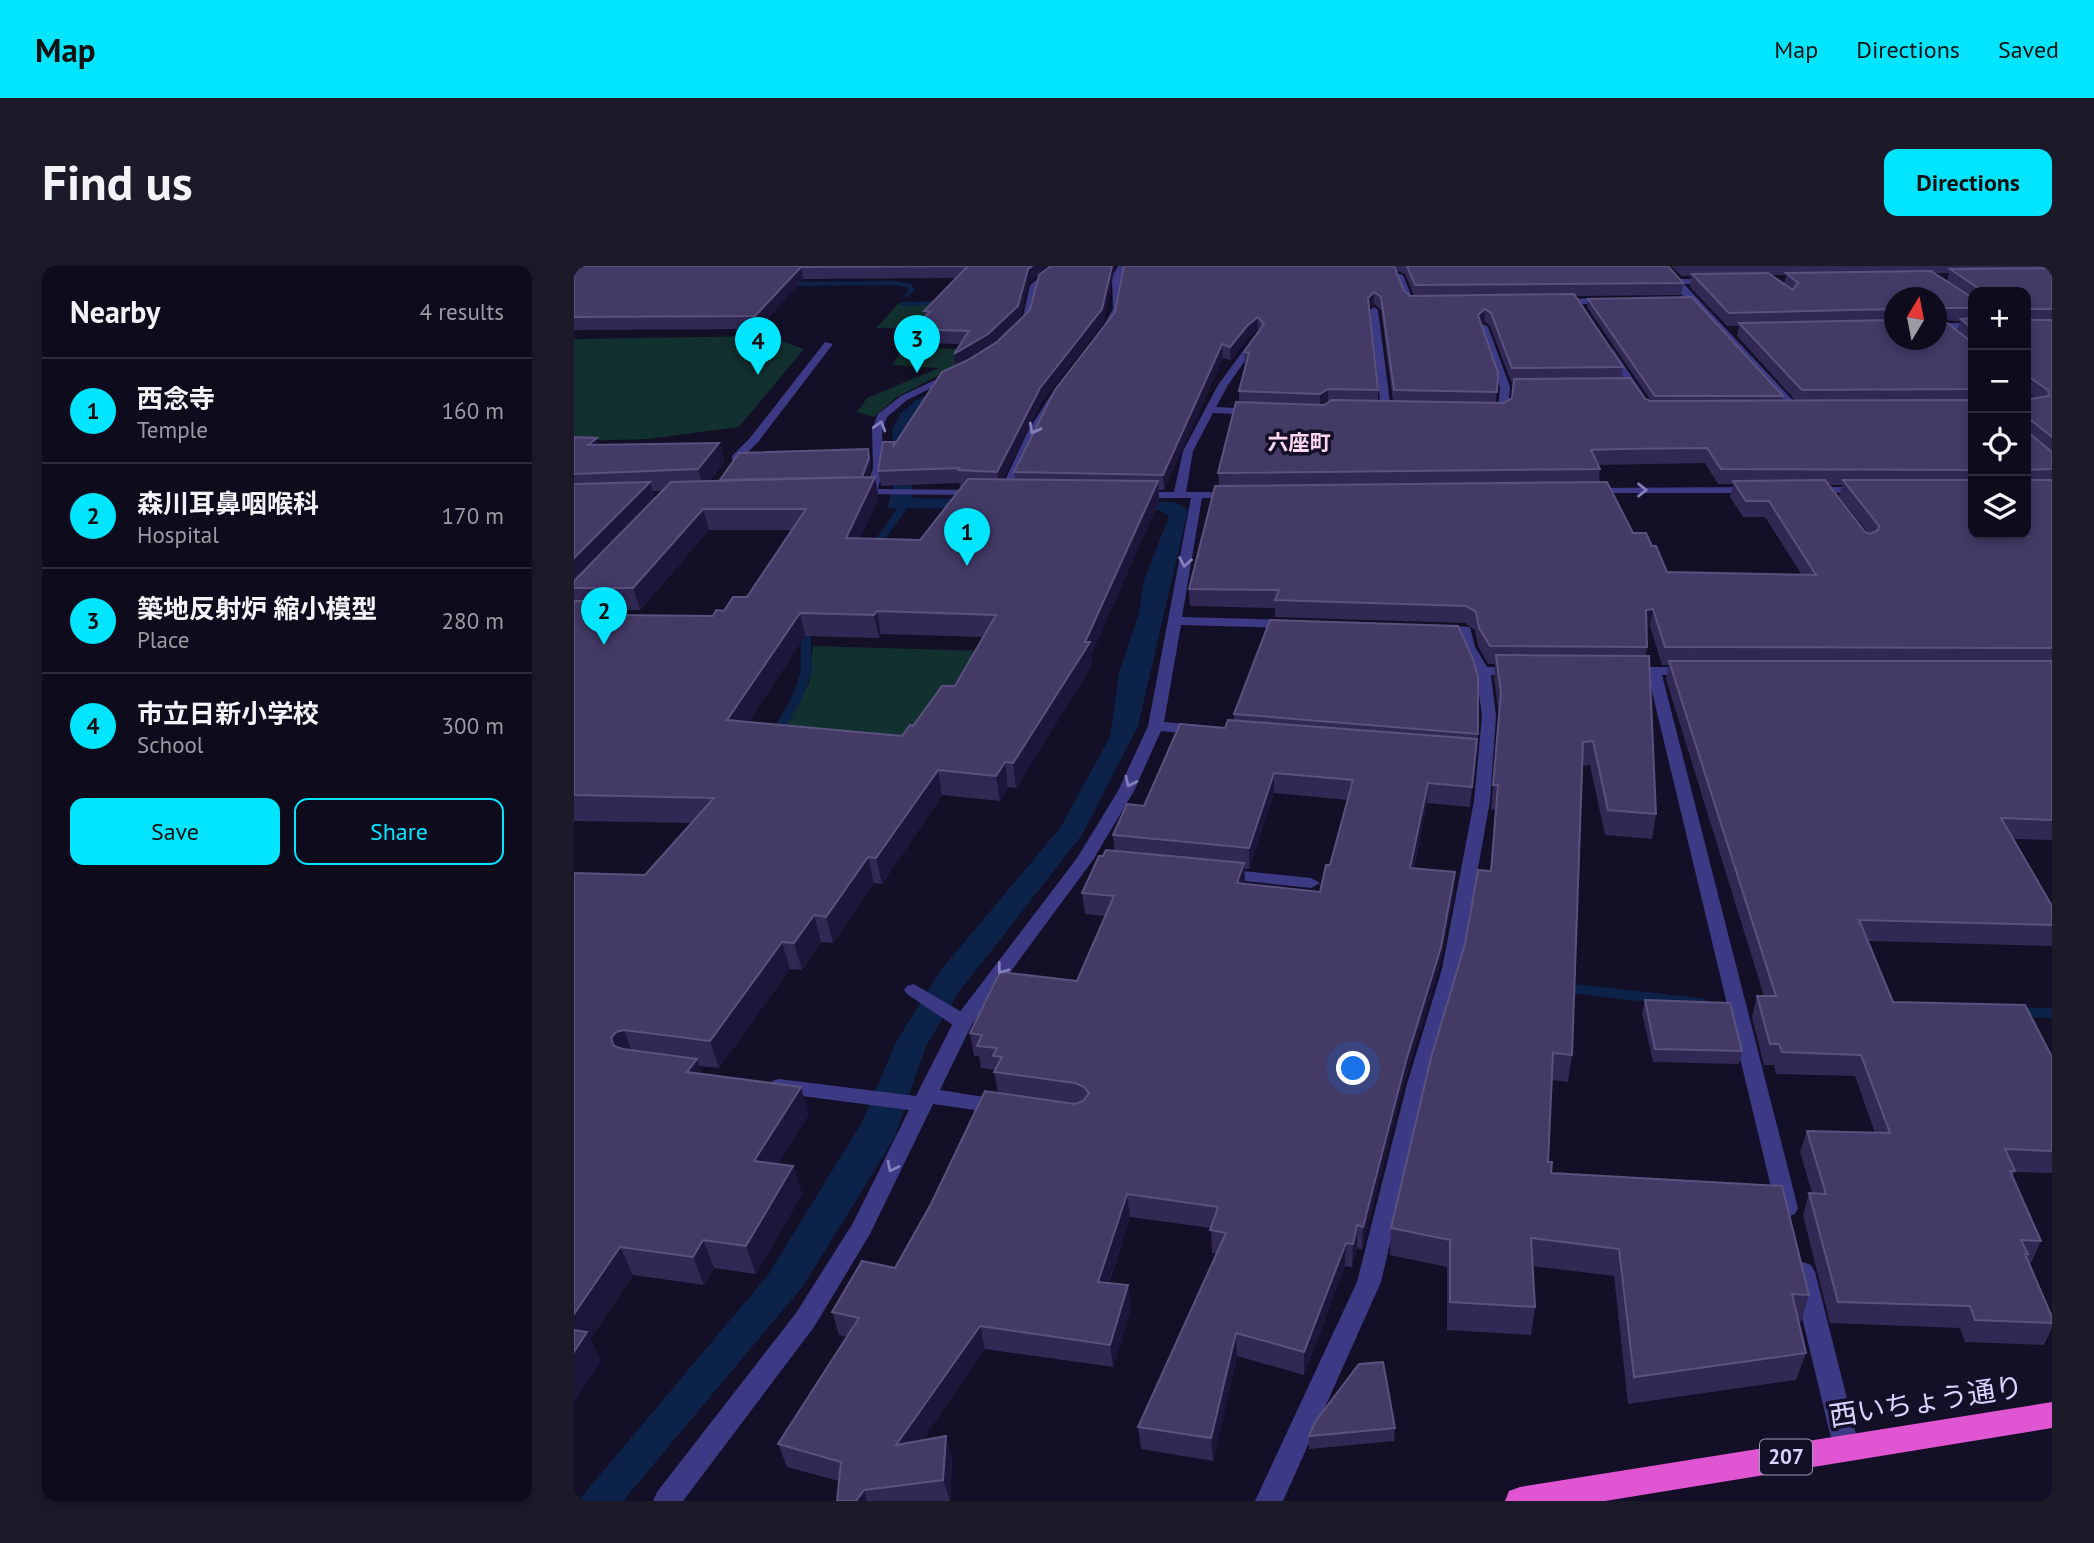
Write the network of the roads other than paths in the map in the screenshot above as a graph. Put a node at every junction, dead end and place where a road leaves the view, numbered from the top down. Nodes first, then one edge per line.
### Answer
1 (1060, 266) edge
2 (1122, 266) edge
3 (1663, 266) edge
4 (1399, 275) edge
5 (1729, 281) edge
6 (1675, 282) junction
7 (1679, 300) edge
8 (1692, 300) junction
9 (1615, 301) edge
10 (1438, 302) edge
11 (1549, 302) edge
12 (1577, 302) junction
13 (1374, 310) edge
14 (1584, 312) edge
15 (1947, 326) edge
16 (1968, 326) edge
17 (1483, 327) edge
18 (1738, 331) edge
19 (1725, 332) junction
20 (1947, 332) edge
21 (1952, 335) edge
22 (1100, 336) edge
23 (1258, 336) edge
24 (1010, 338) edge
25 (828, 344) dead end
26 (1605, 344) edge
27 (965, 370) edge
28 (1063, 384) edge
29 (1634, 386) junction
30 (1505, 387) junction
31 (1518, 387) edge
32 (1621, 387) edge
33 (1209, 410) junction
34 (1399, 410) edge
35 (1649, 410) edge
36 (1783, 410) edge
37 (1796, 410) junction
38 (1810, 410) edge
39 (1477, 411) edge
40 (1268, 413) edge
41 (733, 462) edge
42 (1760, 490) edge
43 (1800, 490) edge
44 (1826, 490) junction
45 (1880, 490) edge
46 (1572, 491) edge
47 (871, 492) junction
48 (844, 493) edge
49 (1005, 493) junction
50 (1018, 493) edge
51 (1126, 495) edge
52 (1188, 495) junction
53 (1252, 495) edge
54 (1835, 501) edge
55 (1174, 621) junction
56 (1301, 624) edge
57 (1424, 629) edge
58 (1482, 671) junction
59 (1535, 671) edge
60 (1615, 671) edge
61 (1654, 671) junction
62 (1705, 671) edge
63 (1156, 726) junction
64 (1211, 731) edge
65 (1204, 872) edge
66 (1311, 883) dead end
67 (914, 990) dead end
68 (963, 1022) junction
69 (753, 1082) edge
70 (924, 1100) junction
71 (1023, 1108) edge
72 (1791, 1225) edge
73 (1798, 1251) edge
74 (2052, 1415) edge
75 (1846, 1447) junction
76 (667, 1501) edge
77 (1269, 1501) edge
78 (1520, 1501) edge

1 - 24 street
2 - 22 street
3 - 6 street
4 - 10 street
5 - 6 street
6 - 8 street
7 - 8 street
8 - 19 street
9 - 12 street
11 - 12 street
12 - 14 street
13 - 34 street
15 - 16 street
17 - 30 street
18 - 19 street
19 - 37 street
20 - 21 street
23 - 33 street
25 - 41 street
26 - 29 street
47 -> 27 street
28 -> 49 street
29 - 32 street
29 - 35 street
30 - 31 street
30 - 39 street
33 - 40 street
33 - 52 street
36 - 37 street
37 - 38 street
46 -> 42 street
43 - 44 street
44 - 45 street
44 - 54 street
47 - 48 street
47 - 49 street
49 - 50 street
51 - 52 street
52 - 53 street
52 -> 55 street
55 - 56 street
55 - 63 street
57 - 58 street
58 - 59 street
58 - 77 street
60 - 61 street
61 - 62 street
61 - 72 street
63 - 64 street
63 -> 68 street
65 - 66 street
67 - 68 street
68 - 70 street
69 - 70 street
70 - 71 street
70 -> 76 street
73 - 75 street
74 - 75 highway, 西いちょう通り / 207
75 - 78 highway, 西いちょう通り / 207

